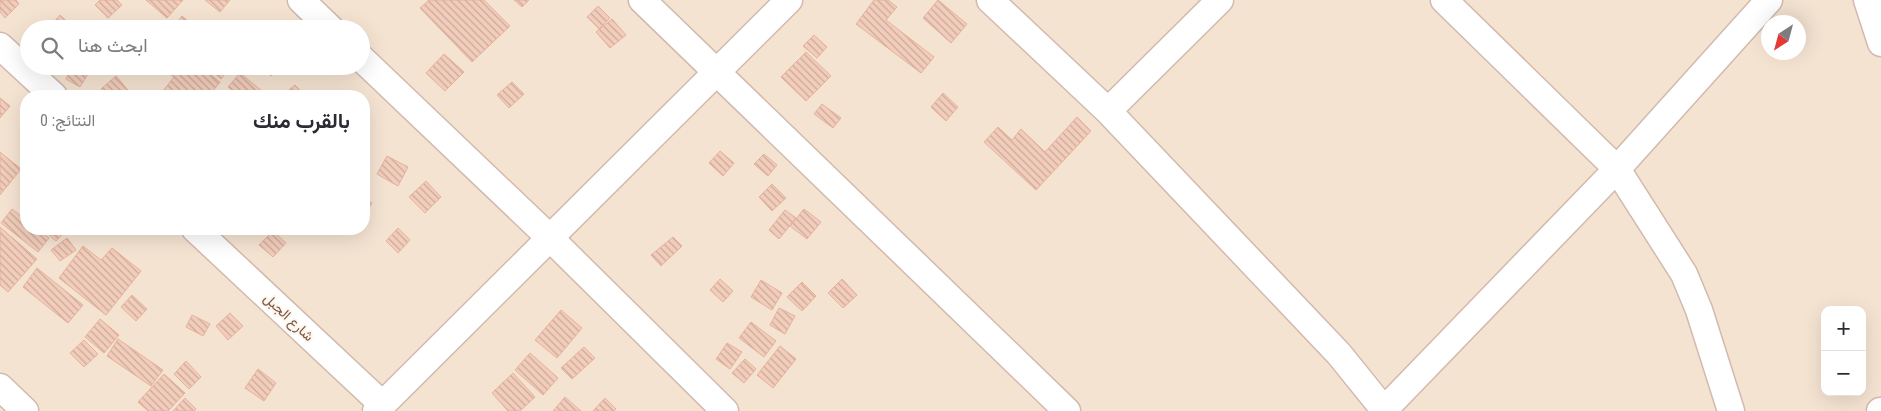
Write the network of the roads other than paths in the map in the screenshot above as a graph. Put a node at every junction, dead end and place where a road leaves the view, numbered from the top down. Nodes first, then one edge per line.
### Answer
1 (301, 0) edge
2 (642, 0) edge
3 (789, 0) edge
4 (990, 0) edge
5 (1220, 0) edge
6 (1444, 0) edge
7 (1769, 0) edge
8 (1867, 0) edge
9 (322, 20) edge
10 (1881, 43) edge
11 (0, 46) edge
12 (20, 65) edge
13 (370, 67) edge
14 (716, 73) junction
15 (31, 75) edge
16 (48, 90) edge
17 (1108, 111) junction
18 (1617, 169) junction
19 (201, 235) edge
20 (550, 238) junction
21 (0, 388) edge
22 (380, 408) edge
23 (1384, 410) edge
24 (25, 411) edge
25 (725, 411) edge
26 (1067, 411) edge
27 (1731, 411) edge

1 - 9 street
2 - 14 street
3 - 14 street
4 - 17 street
5 - 17 street
6 - 18 street
7 - 18 street
8 - 10 street
11 - 12 street
13 - 20 street
14 - 20 street
14 - 26 street
15 - 16 street
17 - 23 street
18 - 23 street
18 - 27 street
19 - 22 street, شارع الجبل
20 - 22 street
20 - 25 street
21 - 24 street

